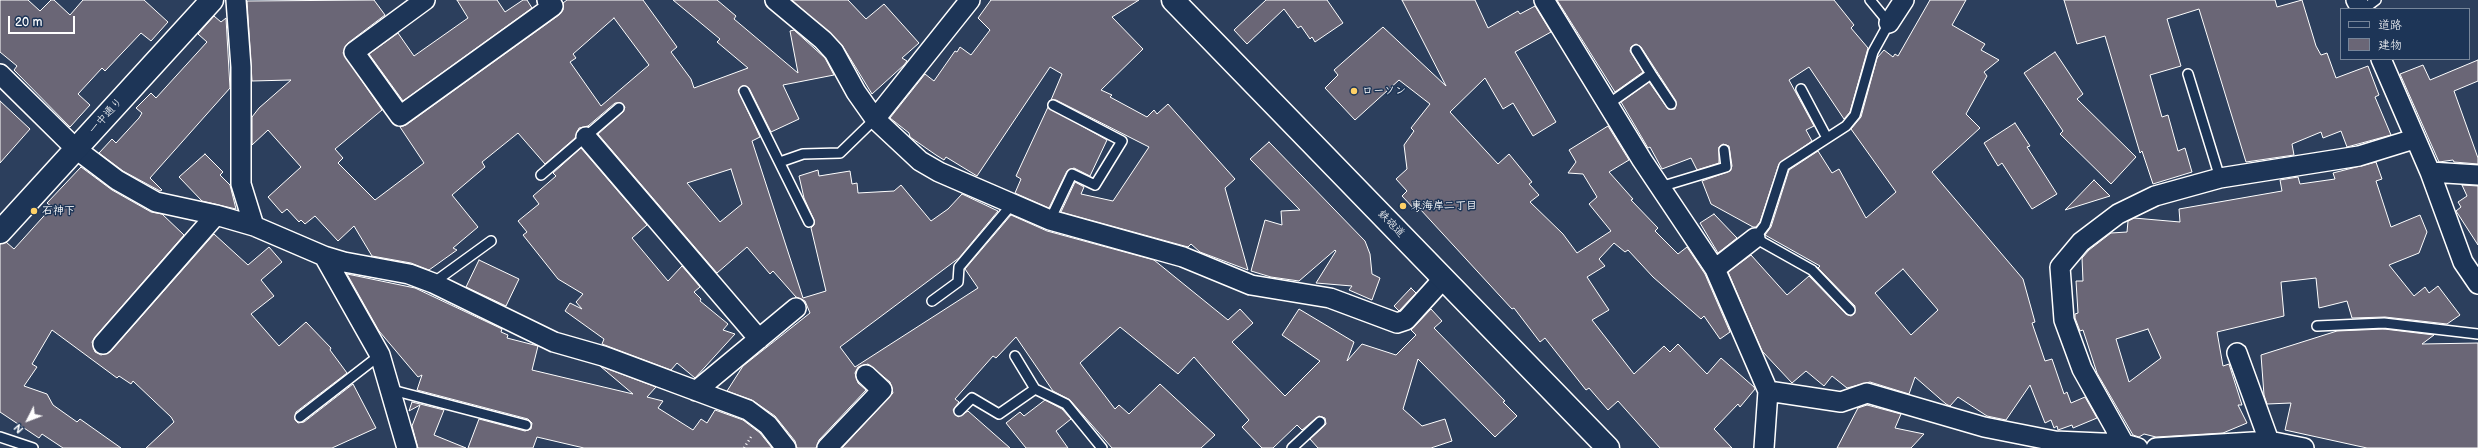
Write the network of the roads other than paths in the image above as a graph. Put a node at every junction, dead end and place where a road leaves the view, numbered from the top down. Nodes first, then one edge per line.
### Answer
1 (212, 0) edge
2 (236, 0) edge
3 (425, 0) edge
4 (547, 0) edge
5 (775, 0) edge
6 (970, 0) edge
7 (1173, 0) edge
8 (1544, 0) edge
9 (1870, 0) edge
10 (1904, 0) edge
11 (2376, 0) edge
12 (2365, 8) edge
13 (1889, 23) junction
14 (1636, 50) dead end
15 (2381, 60) edge
16 (0, 74) edge
17 (1651, 74) junction
18 (2188, 74) dead end
19 (1801, 89) dead end
20 (744, 91) dead end
21 (1670, 104) dead end
22 (1053, 105) dead end
23 (1607, 105) junction
24 (619, 108) dead end
25 (875, 119) junction
26 (586, 137) junction
27 (1827, 138) junction
28 (2414, 139) junction
29 (76, 149) junction
30 (1724, 150) dead end
31 (780, 162) junction
32 (2430, 172) junction
33 (541, 175) dead end
34 (2478, 175) edge
35 (2220, 178) junction
36 (1660, 187) junction
37 (1013, 203) junction
38 (216, 215) junction
39 (1050, 220) junction
40 (809, 222) dead end
41 (254, 226) junction
42 (0, 232) edge
43 (1754, 238) junction
44 (491, 242) dead end
45 (324, 256) junction
46 (1715, 269) junction
47 (1444, 278) junction
48 (434, 283) junction
49 (2478, 284) edge
50 (932, 301) dead end
51 (796, 308) dead end
52 (1850, 310) dead end
53 (2316, 326) dead end
54 (2478, 334) edge
55 (759, 339) junction
56 (103, 344) dead end
57 (2237, 352) dead end
58 (380, 355) junction
59 (1015, 356) dead end
60 (866, 375) dead end
61 (1035, 389) junction
62 (392, 390) junction
63 (696, 391) junction
64 (1768, 391) junction
65 (959, 411) dead end
66 (300, 417) dead end
67 (1320, 422) dead end
68 (526, 425) dead end
69 (0, 437) edge
70 (2269, 441) junction
71 (2131, 446) edge
72 (34, 448) edge
73 (407, 448) edge
74 (786, 448) edge
75 (827, 448) edge
76 (1102, 448) edge
77 (1292, 448) edge
78 (1608, 448) edge
79 (1764, 448) edge
80 (2156, 448) edge
81 (2304, 448) edge

1 - 29 street, 一中通り
2 - 41 street
3 - 4 street
5 - 25 street
6 - 25 street
7 - 47 street, 鉄砲道
8 - 23 street
9 - 13 lane
10 - 13 street
11 - 12 lane
13 - 27 lane
14 - 17 lane
15 - 28 street
16 - 29 street
17 - 21 lane
17 - 23 lane
18 - 35 lane
19 - 27 lane
20 - 31 lane
22 - 39 lane
23 - 36 street
24 - 26 lane
25 - 31 lane
25 - 37 street
26 - 33 lane
26 - 55 street
27 - 43 lane
28 - 32 street
28 - 35 street
29 - 38 street
29 - 42 street, 一中通り
30 - 36 lane
31 - 40 lane
32 - 34 street
32 - 49 street
35 - 71 street
36 - 46 street
37 - 39 street
37 - 50 lane
38 - 41 street
38 - 56 street
39 - 47 street
41 - 45 street
43 - 46 street
43 - 52 lane
44 - 48 lane
45 - 48 street
45 - 58 street
46 - 64 street
47 - 78 street, 鉄砲道
48 - 63 street
51 - 55 street
53 - 54 lane
55 - 63 street
57 - 70 street
58 - 62 street
58 - 66 lane
59 - 61 lane
60 - 75 street
61 - 65 lane
61 - 76 lane
62 - 68 lane
62 - 73 street
63 - 74 street
64 - 71 street
64 - 79 street
67 - 77 lane
69 - 72 lane
70 - 80 street
70 - 81 street

